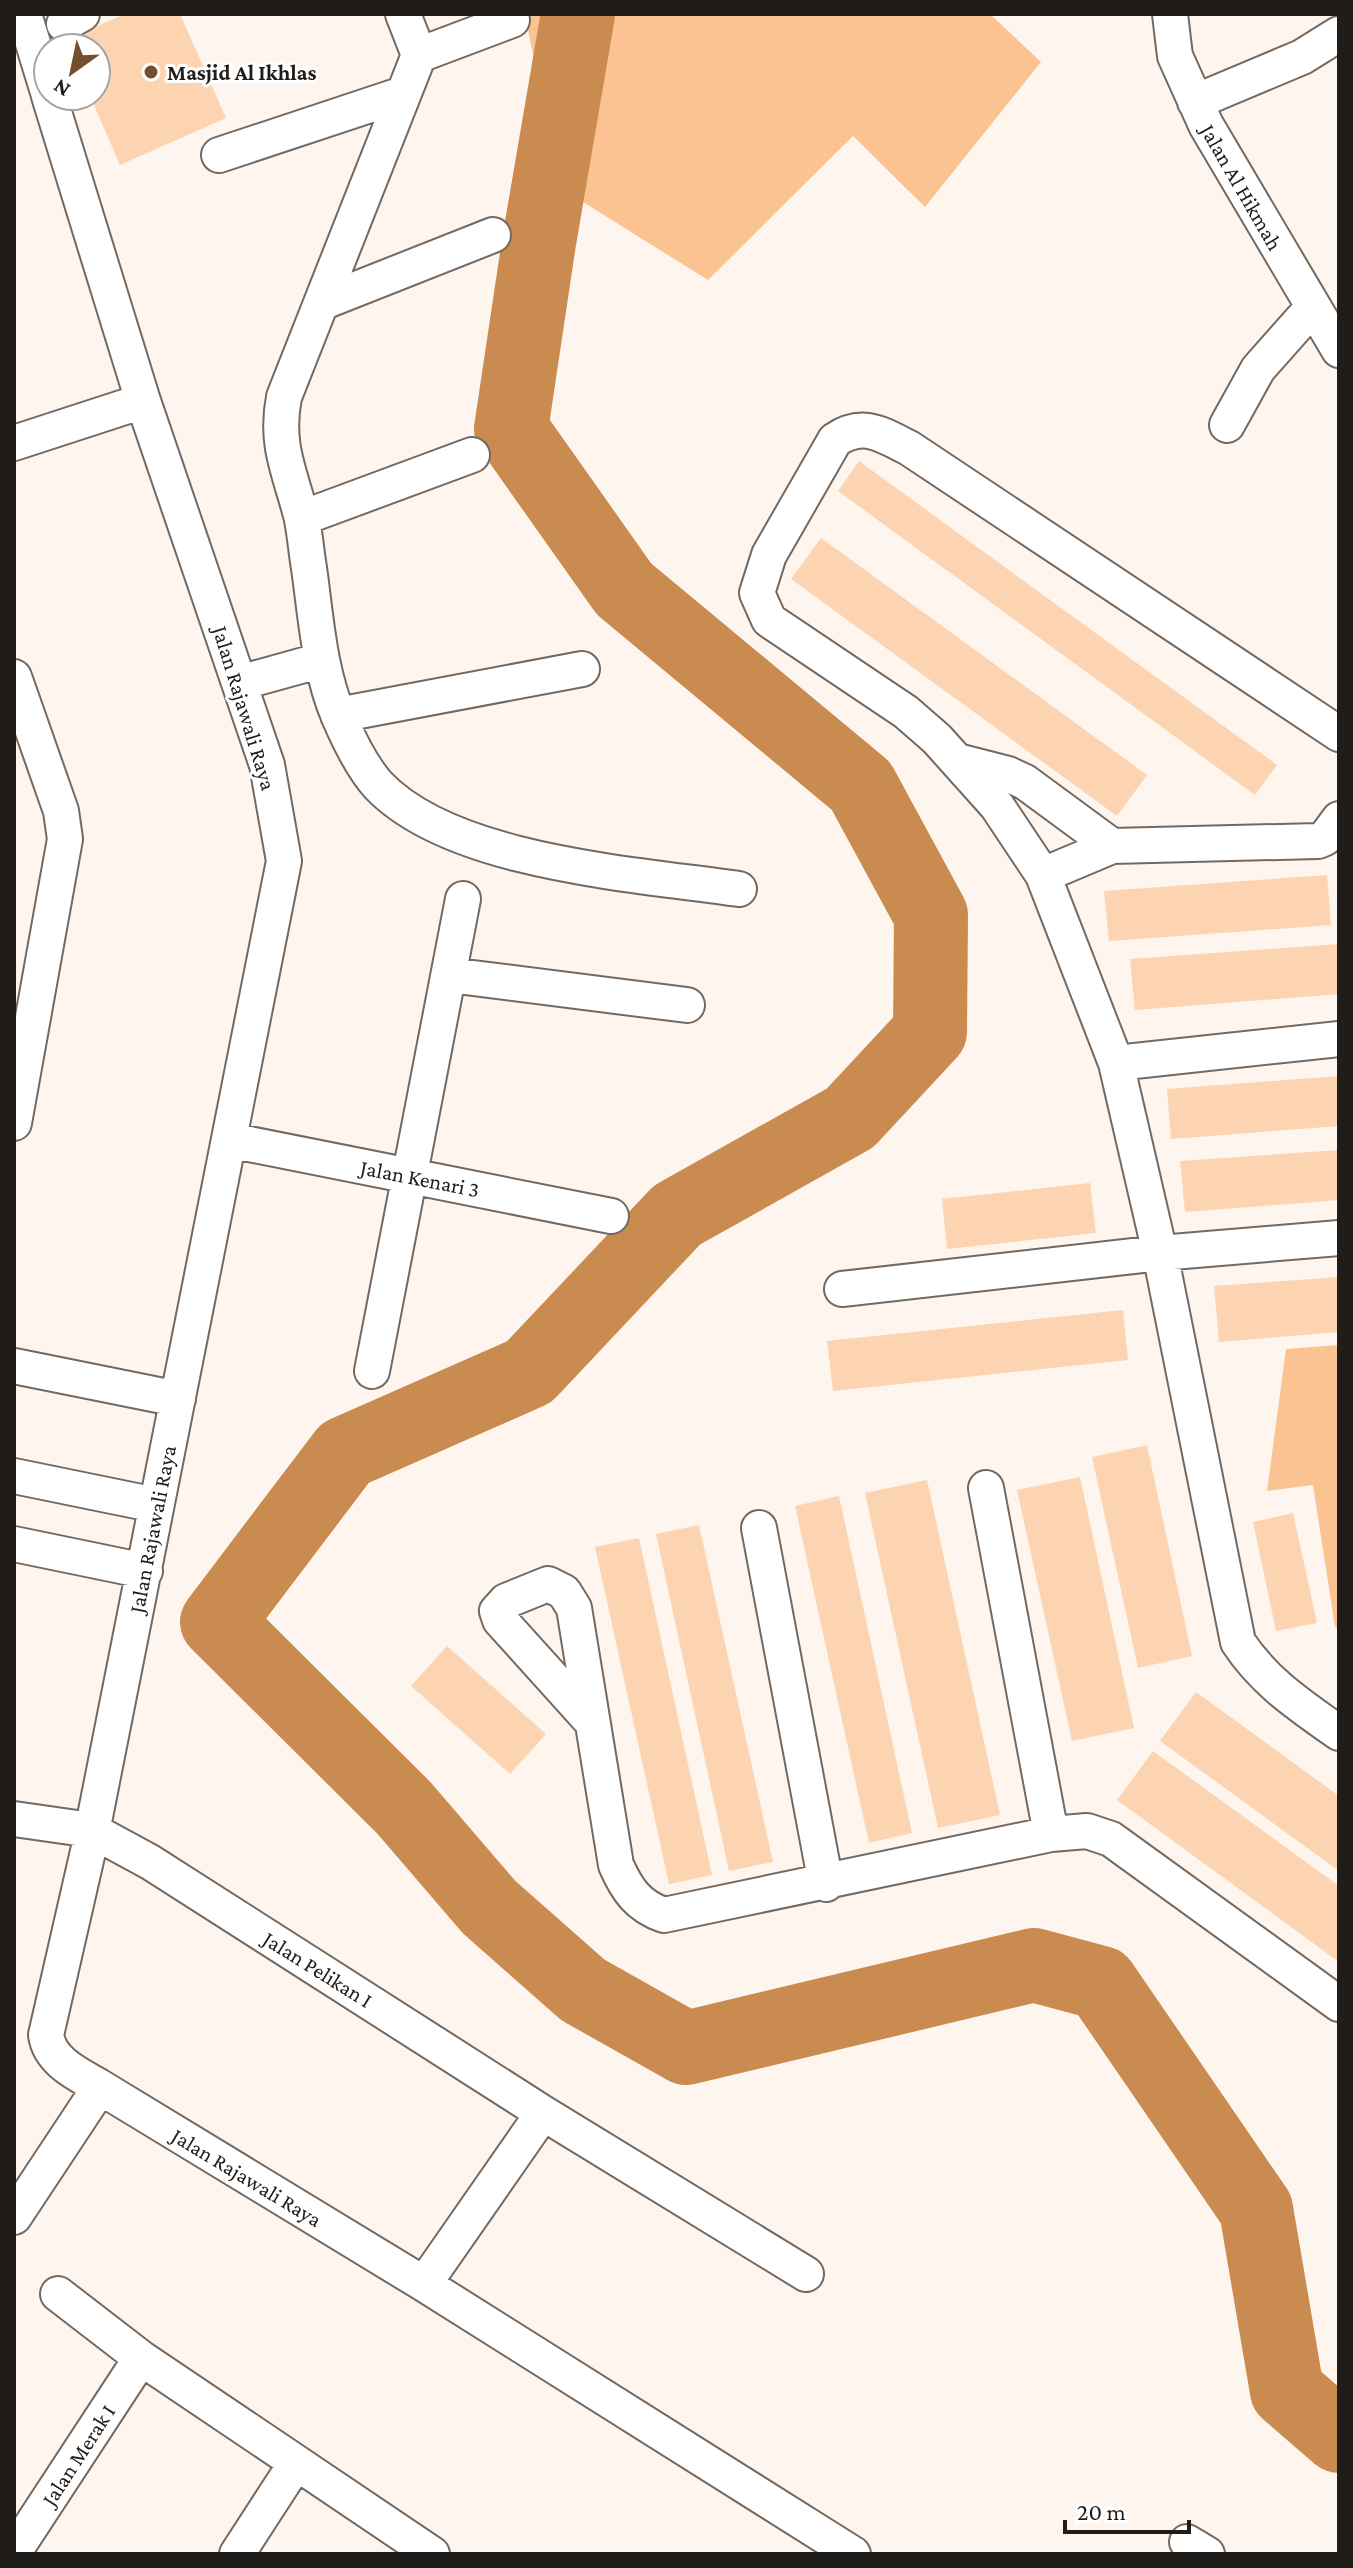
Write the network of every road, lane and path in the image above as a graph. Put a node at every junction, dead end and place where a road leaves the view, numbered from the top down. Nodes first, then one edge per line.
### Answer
1 (24, 14) edge
2 (403, 14) edge
3 (1170, 14) edge
4 (512, 20) dead end
5 (1339, 34) edge
6 (32, 40) edge
7 (419, 55) junction
8 (403, 94) junction
9 (1195, 102) junction
10 (55, 112) edge
11 (219, 155) dead end
12 (493, 235) dead end
13 (321, 303) junction
14 (1313, 307) junction
15 (1339, 350) edge
16 (143, 401) junction
17 (1227, 425) dead end
18 (14, 443) edge
19 (472, 455) dead end
20 (302, 518) junction
21 (322, 660) junction
22 (582, 669) dead end
23 (14, 677) edge
24 (239, 683) junction
25 (338, 715) junction
26 (1339, 734) edge
27 (961, 762) junction
28 (29, 766) edge
29 (1339, 819) edge
30 (1112, 846) junction
31 (1043, 875) junction
32 (739, 889) dead end
33 (463, 899) dead end
34 (28, 964) edge
35 (449, 975) junction
36 (687, 1005) dead end
37 (1339, 1039) edge
38 (1116, 1063) junction
39 (14, 1123) edge
40 (229, 1140) junction
41 (412, 1177) junction
42 (611, 1216) dead end
43 (1339, 1238) edge
44 (1160, 1253) junction
45 (842, 1289) dead end
46 (14, 1366) edge
47 (372, 1371) dead end
48 (178, 1399) junction
49 (14, 1476) edge
50 (986, 1488) dead end
51 (156, 1505) junction
52 (759, 1528) dead end
53 (14, 1544) edge
54 (145, 1571) junction
55 (592, 1722) dead end
56 (1339, 1733) edge
57 (14, 1819) edge
58 (91, 1830) junction
59 (1051, 1834) junction
60 (826, 1884) junction
61 (1339, 2004) edge
62 (100, 2087) junction
63 (543, 2113) junction
64 (14, 2217) edge
65 (806, 2274) dead end
66 (424, 2284) junction
67 (58, 2294) dead end
68 (141, 2358) junction
69 (296, 2463) junction
70 (14, 2552) edge
71 (237, 2554) edge
72 (432, 2554) edge
73 (853, 2554) edge

1 - 6 street, Jalan Rajawali Raya
2 - 7 street
3 - 9 street, Jalan Al Hikmah
4 - 7 street
5 - 9 street
7 - 8 street
8 - 11 street
8 - 13 street
9 - 14 street, Jalan Al Hikmah
10 - 16 street, Jalan Rajawali Raya
12 - 13 street
13 - 20 street
14 - 15 street, Jalan Al Hikmah
14 - 17 street
16 - 18 street
16 - 24 street, Jalan Rajawali Raya
19 - 20 street
20 - 21 street
21 - 24 street
21 - 25 street
22 - 25 street
23 - 28 street
24 - 40 street, Jalan Rajawali Raya
25 - 32 street
26 - 27 street
27 - 30 street
27 - 31 street
28 - 34 street
29 - 30 street
30 - 31 street
31 - 38 street
33 - 35 street
34 - 39 street
35 - 36 street
35 - 41 street
37 - 38 street
38 - 44 street
40 - 41 street, Jalan Kenari 3
40 - 48 street, Jalan Rajawali Raya
41 - 42 street, Jalan Kenari 3
41 - 47 street
43 - 44 street
44 - 45 street
44 - 56 street
46 - 48 street
48 - 51 street, Jalan Rajawali Raya
49 - 51 street
50 - 59 street
51 - 54 street, Jalan Rajawali Raya
52 - 60 street
53 - 54 street
54 - 58 street, Jalan Rajawali Raya
55 - 60 street
57 - 58 street
58 - 62 street, Jalan Rajawali Raya
58 - 63 street, Jalan Pelikan I
59 - 60 street
59 - 61 street
62 - 64 street
62 - 66 street, Jalan Rajawali Raya
63 - 65 street, Jalan Pelikan I
63 - 66 street
66 - 73 street, Jalan Rajawali Raya
67 - 68 street
68 - 69 street
68 - 70 street, Jalan Merak I
69 - 71 street
69 - 72 street

